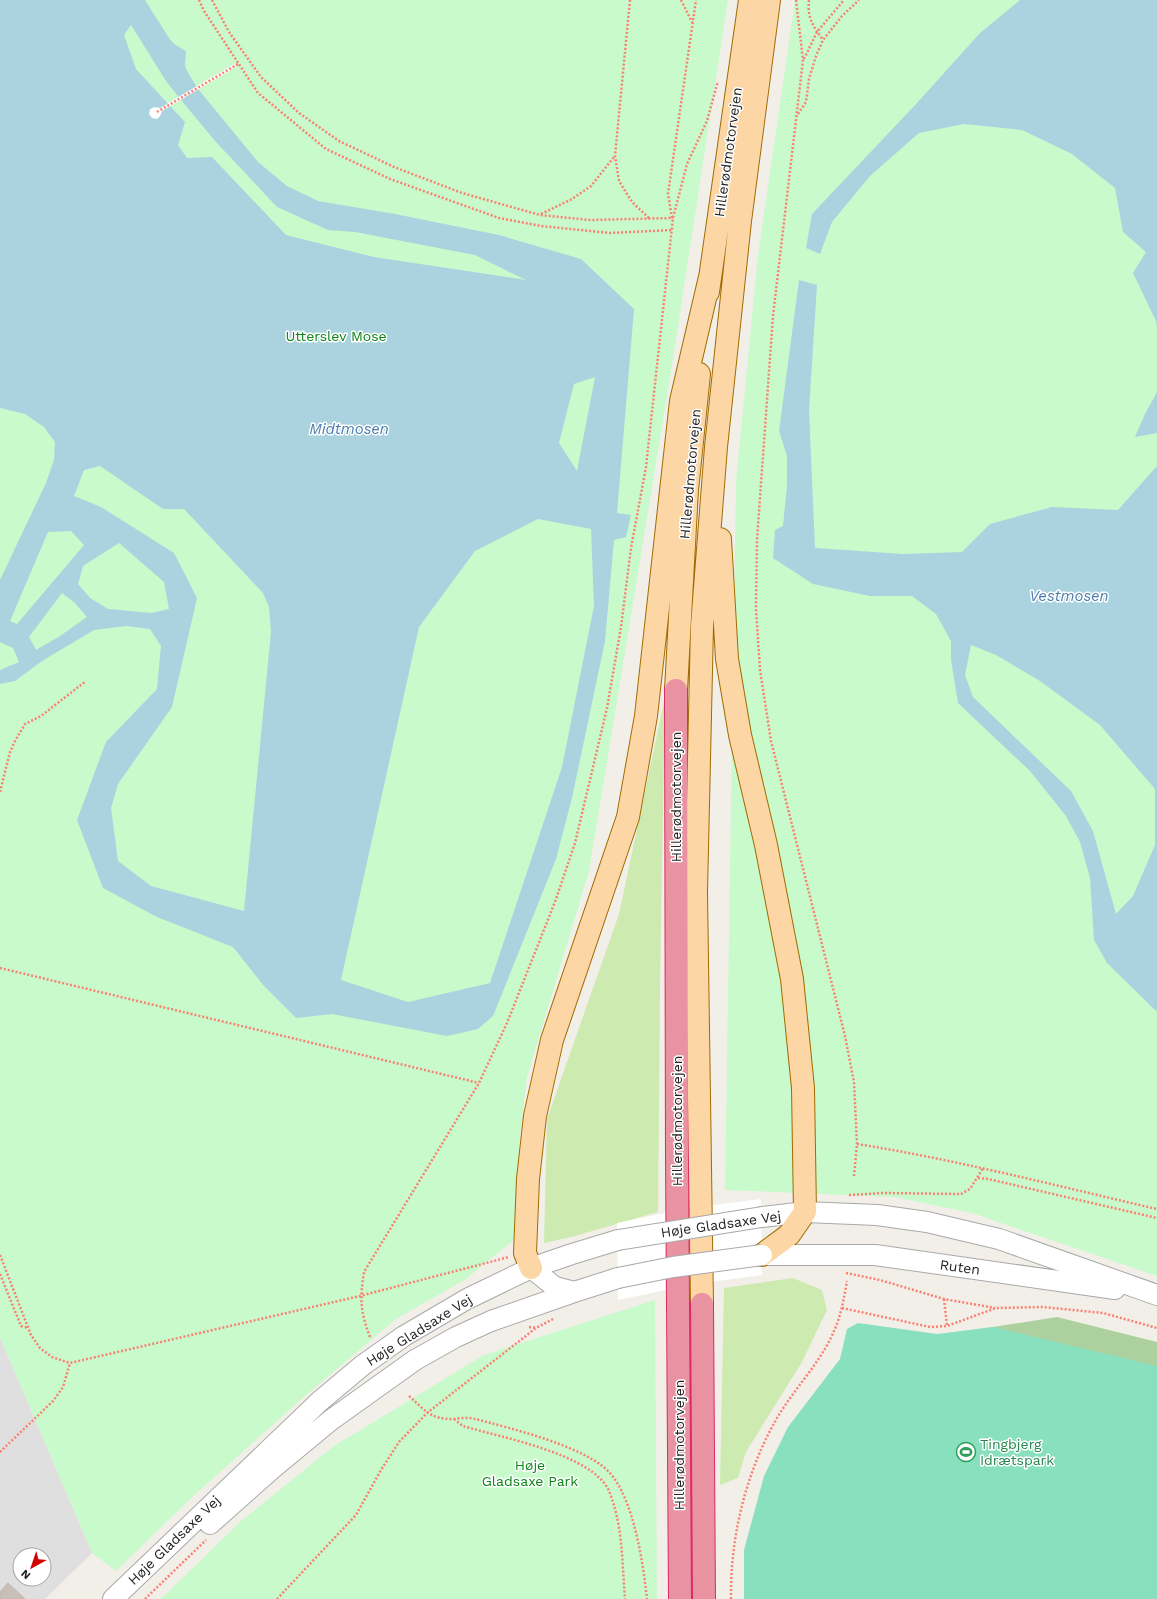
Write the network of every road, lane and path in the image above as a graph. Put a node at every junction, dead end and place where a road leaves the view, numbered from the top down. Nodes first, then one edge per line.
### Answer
1 (199, 0) edge
2 (212, 0) edge
3 (630, 0) edge
4 (681, 0) edge
5 (696, 0) edge
6 (750, 0) edge
7 (769, 0) edge
8 (796, 0) edge
9 (809, 0) edge
10 (844, 0) edge
11 (859, 0) edge
12 (693, 24) junction
13 (817, 32) junction
14 (823, 40) junction
15 (803, 60) junction
16 (238, 64) junction
17 (719, 78) dead end
18 (157, 112) dead end
19 (796, 117) junction
20 (615, 156) junction
21 (540, 214) junction
22 (672, 218) junction
23 (650, 219) junction
24 (672, 230) junction
25 (710, 277) junction
26 (716, 447) junction
27 (86, 681) dead end
28 (676, 690) joint
29 (0, 792) edge
30 (0, 968) edge
31 (479, 1083) junction
32 (857, 1144) junction
33 (983, 1168) junction
34 (854, 1176) dead end
35 (1157, 1209) edge
36 (805, 1212) junction
37 (1157, 1218) edge
38 (0, 1255) edge
39 (762, 1255) junction
40 (528, 1261) junction
41 (840, 1272) dead end
42 (0, 1274) edge
43 (847, 1281) dead end
44 (574, 1292) junction
45 (1157, 1295) edge
46 (360, 1296) junction
47 (944, 1300) junction
48 (702, 1304) joint
49 (842, 1308) junction
50 (996, 1308) junction
51 (947, 1326) junction
52 (28, 1328) junction
53 (536, 1328) dead end
54 (1157, 1328) edge
55 (370, 1337) dead end
56 (70, 1364) junction
57 (410, 1396) dead end
58 (427, 1413) junction
59 (454, 1418) junction
60 (0, 1452) edge
61 (113, 1599) edge
62 (132, 1599) edge
63 (277, 1599) edge
64 (625, 1599) edge
65 (647, 1599) edge
66 (680, 1599) edge
67 (704, 1599) edge
68 (731, 1599) edge

1 - 16 path
2 - 21 path
3 - 20 path
4 - 12 path
5 - 12 path
6 - 25 main road, Hillerødmotorvejen
7 - 26 main road, Hillerødmotorvejen
8 - 15 path
9 - 13 path
10 - 13 path
11 - 14 path
12 - 22 path
13 - 14 path
13 - 15 path
14 - 19 path
15 - 19 path
16 - 18 path
16 - 24 path
17 - 22 path
19 - 32 path
20 - 21 path
20 - 23 path
21 - 23 path
22 - 23 path
22 - 24 path
24 - 31 path
25 - 28 main road, Hillerødmotorvejen
25 - 40 main road
26 - 36 main road
26 - 48 main road, Hillerødmotorvejen
27 - 29 path
28 - 66 highway, Hillerødmotorvejen
30 - 31 path
31 - 46 path
32 - 33 path
32 - 34 path
33 - 35 path
33 - 37 path
36 - 39 main road
36 - 40 street, Høje Gladsaxe Vej, bridge
36 - 45 street, Ruten
38 - 52 path
39 - 44 street, Høje Gladsaxe Vej, bridge
39 - 45 street, Ruten
40 - 44 street
40 - 46 path
40 - 61 street, Høje Gladsaxe Vej
41 - 47 path
42 - 52 path
43 - 49 path
44 - 62 street, Høje Gladsaxe Vej
46 - 55 path
46 - 56 path
47 - 50 path
47 - 51 path
48 - 67 highway, Hillerødmotorvejen
49 - 51 path
49 - 68 path
50 - 51 path
50 - 54 path
52 - 56 path
53 - 58 path
56 - 60 path
57 - 58 path
58 - 59 path
58 - 63 path
59 - 64 path
59 - 65 path

